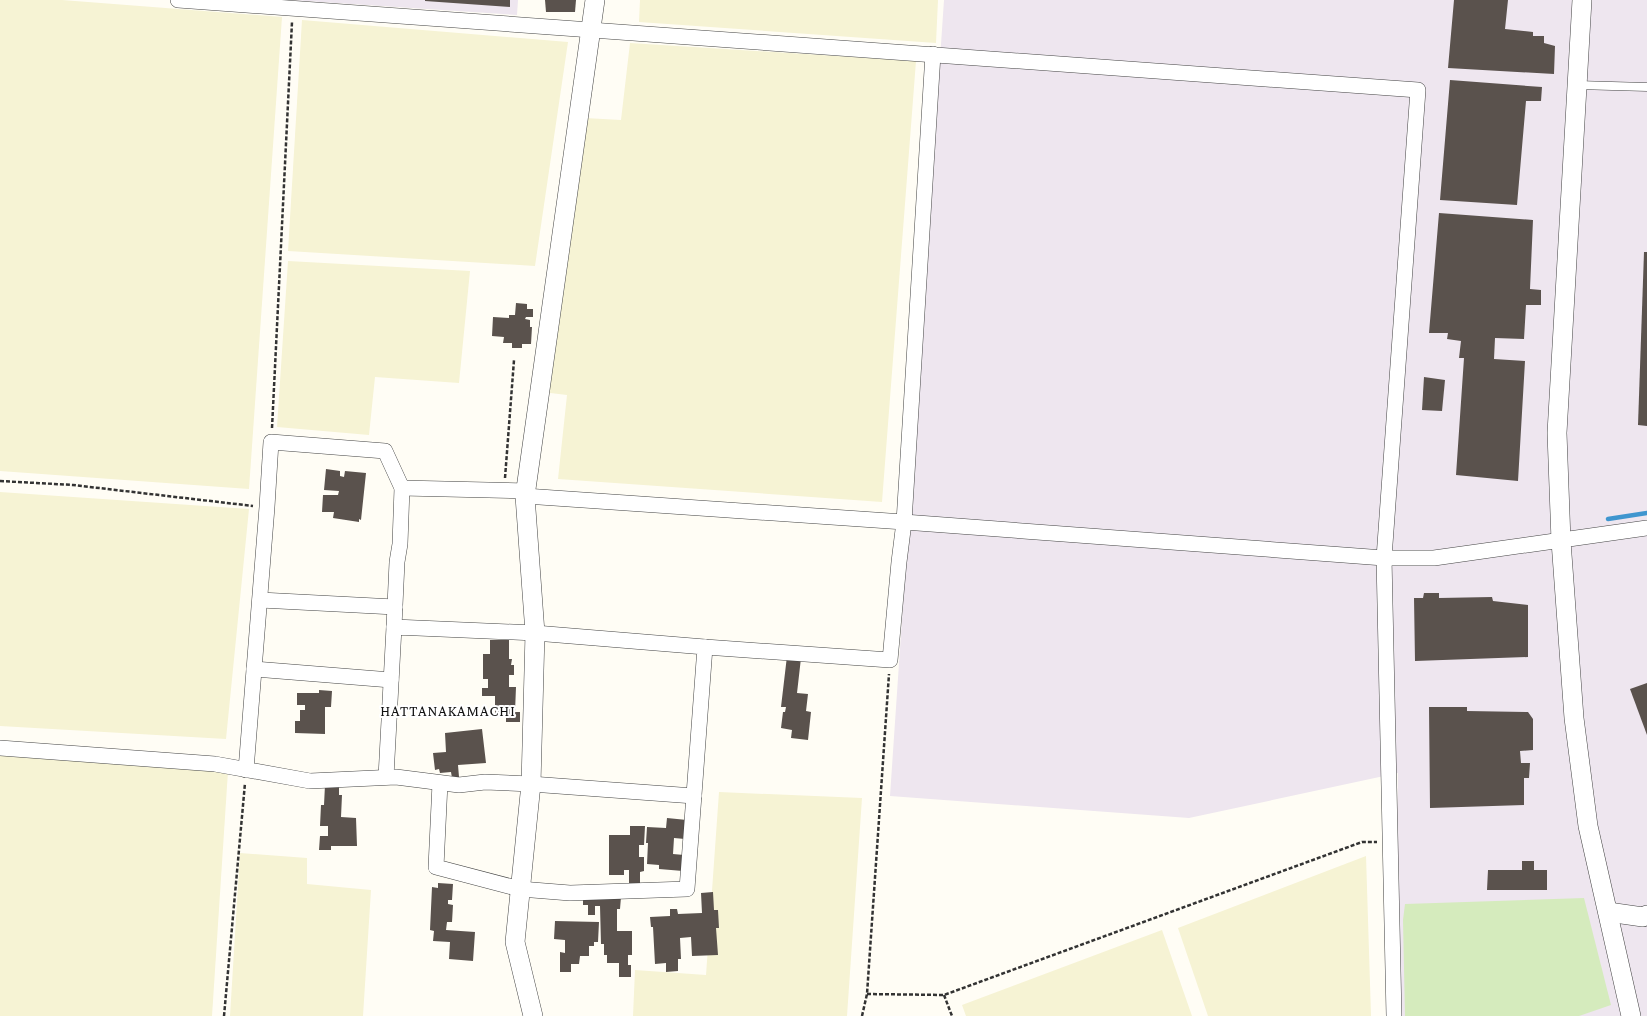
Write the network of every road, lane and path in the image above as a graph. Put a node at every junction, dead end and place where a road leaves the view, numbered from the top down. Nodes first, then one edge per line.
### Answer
1 (178, 0) edge
2 (595, 0) edge
3 (1582, 0) edge
4 (293, 9) junction
5 (590, 29) junction
6 (933, 54) junction
7 (1577, 85) junction
8 (1647, 87) edge
9 (514, 360) dead end
10 (271, 442) junction
11 (0, 481) edge
12 (402, 488) junction
13 (504, 491) junction
14 (525, 494) junction
15 (267, 507) junction
16 (904, 522) junction
17 (1647, 528) edge
18 (1561, 540) junction
19 (1384, 558) junction
20 (260, 600) junction
21 (395, 607) junction
22 (394, 627) junction
23 (535, 633) junction
24 (705, 647) junction
25 (890, 660) junction
26 (254, 669) junction
27 (391, 680) junction
28 (0, 748) edge
29 (246, 770) junction
30 (386, 777) junction
31 (440, 783) junction
32 (531, 784) junction
33 (694, 796) junction
34 (1390, 843) junction
35 (520, 889) junction
36 (1608, 912) junction
37 (1647, 916) edge
38 (867, 994) junction
39 (944, 995) junction
40 (224, 1016) edge
41 (533, 1016) edge
42 (862, 1016) edge
43 (952, 1016) edge
44 (1394, 1016) edge
45 (1631, 1016) edge

1 - 4 street
2 - 5 street
3 - 7 street
4 - 5 street
4 - 10 path
5 - 6 street
5 - 14 street
6 - 16 street
6 - 19 street
7 - 8 lane
7 - 18 street
9 - 13 path
10 - 12 street
10 - 15 street
11 - 15 path
12 - 13 street
12 - 21 street
13 - 14 street
14 - 16 street
14 - 23 street
15 - 20 street
16 - 19 street
16 - 25 street
17 - 18 street
18 - 19 street
18 - 36 street
19 - 34 street
20 - 21 street
20 - 26 street
21 - 22 street
22 - 23 street
22 - 27 street
23 - 24 street
23 - 32 street
24 - 25 street
24 - 33 street
25 - 38 path
26 - 27 street
26 - 29 street
27 - 30 street
28 - 29 street
29 - 30 street
29 - 40 path
30 - 31 street
31 - 32 street
31 - 35 street
32 - 33 street
32 - 35 street
33 - 35 street
34 - 39 path
34 - 44 street
35 - 41 street
36 - 37 street
36 - 45 street
38 - 39 path
38 - 42 path
39 - 43 path

